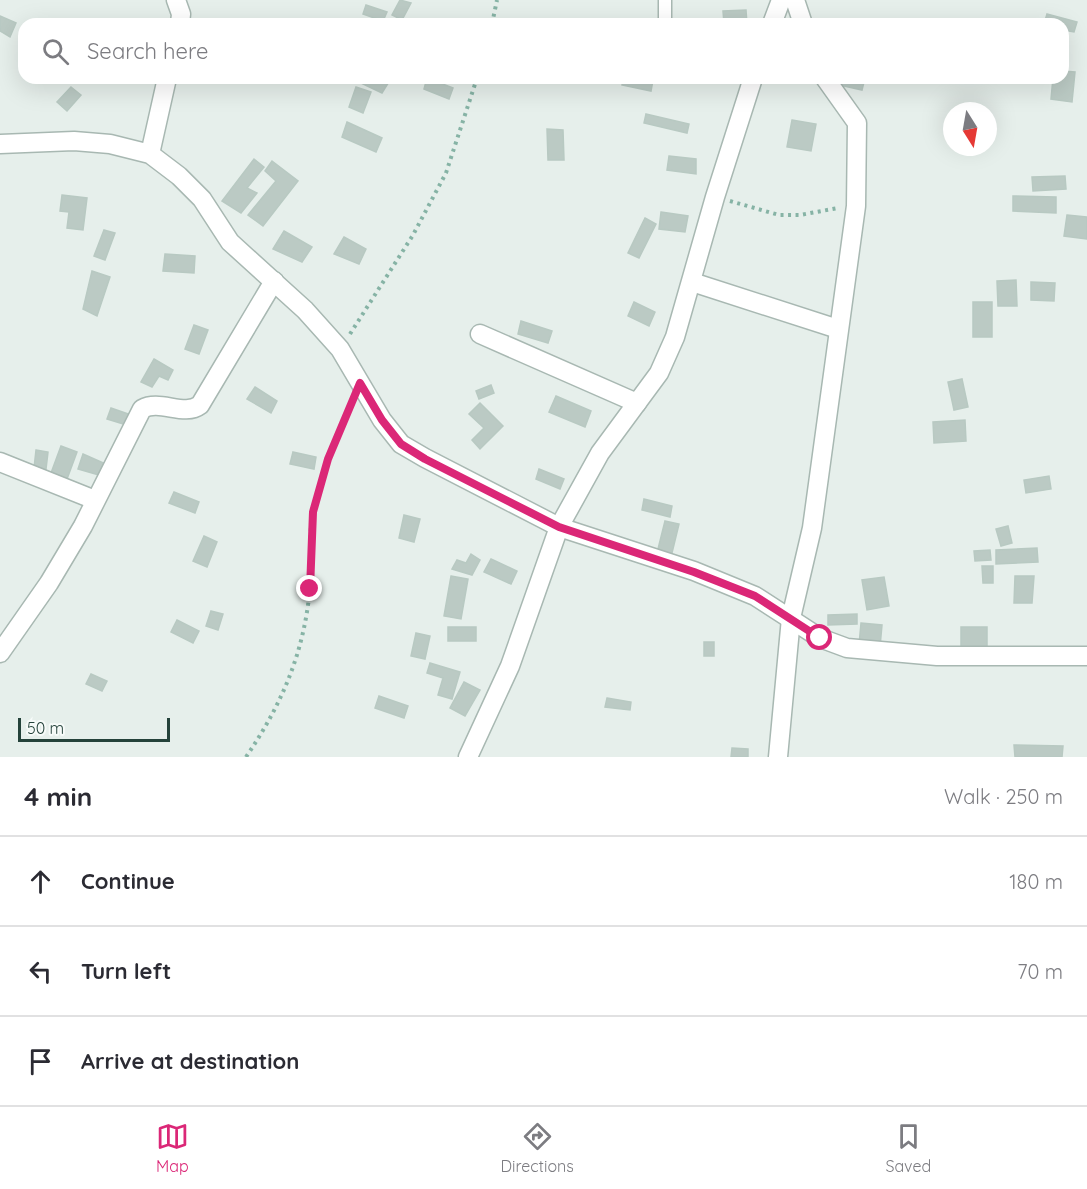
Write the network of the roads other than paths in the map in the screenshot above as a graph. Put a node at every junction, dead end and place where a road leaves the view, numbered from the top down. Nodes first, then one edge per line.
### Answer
1 (176, 0) edge
2 (665, 0) edge
3 (781, 0) edge
4 (795, 0) edge
5 (181, 18) edge
6 (665, 18) edge
7 (774, 18) edge
8 (801, 18) edge
9 (166, 84) edge
10 (751, 84) edge
11 (828, 84) edge
12 (0, 144) edge
13 (150, 154) junction
14 (274, 281) junction
15 (692, 282) junction
16 (838, 329) junction
17 (480, 334) dead end
18 (637, 403) junction
19 (0, 462) edge
20 (96, 500) junction
21 (559, 527) junction
22 (791, 618) junction
23 (0, 653) edge
24 (1087, 656) edge
25 (468, 757) edge
26 (778, 757) edge

1 - 5 street
2 - 6 lane
3 - 7 street
4 - 8 street
9 - 13 street
10 - 15 street
11 - 16 street
12 - 13 street
13 - 14 street
14 - 20 street
14 - 21 street
15 - 16 street
15 - 18 street
16 - 22 street
17 - 18 street
18 - 21 street
19 - 20 street
20 - 23 street
21 - 22 street
21 - 25 street
22 - 24 street
22 - 26 street

